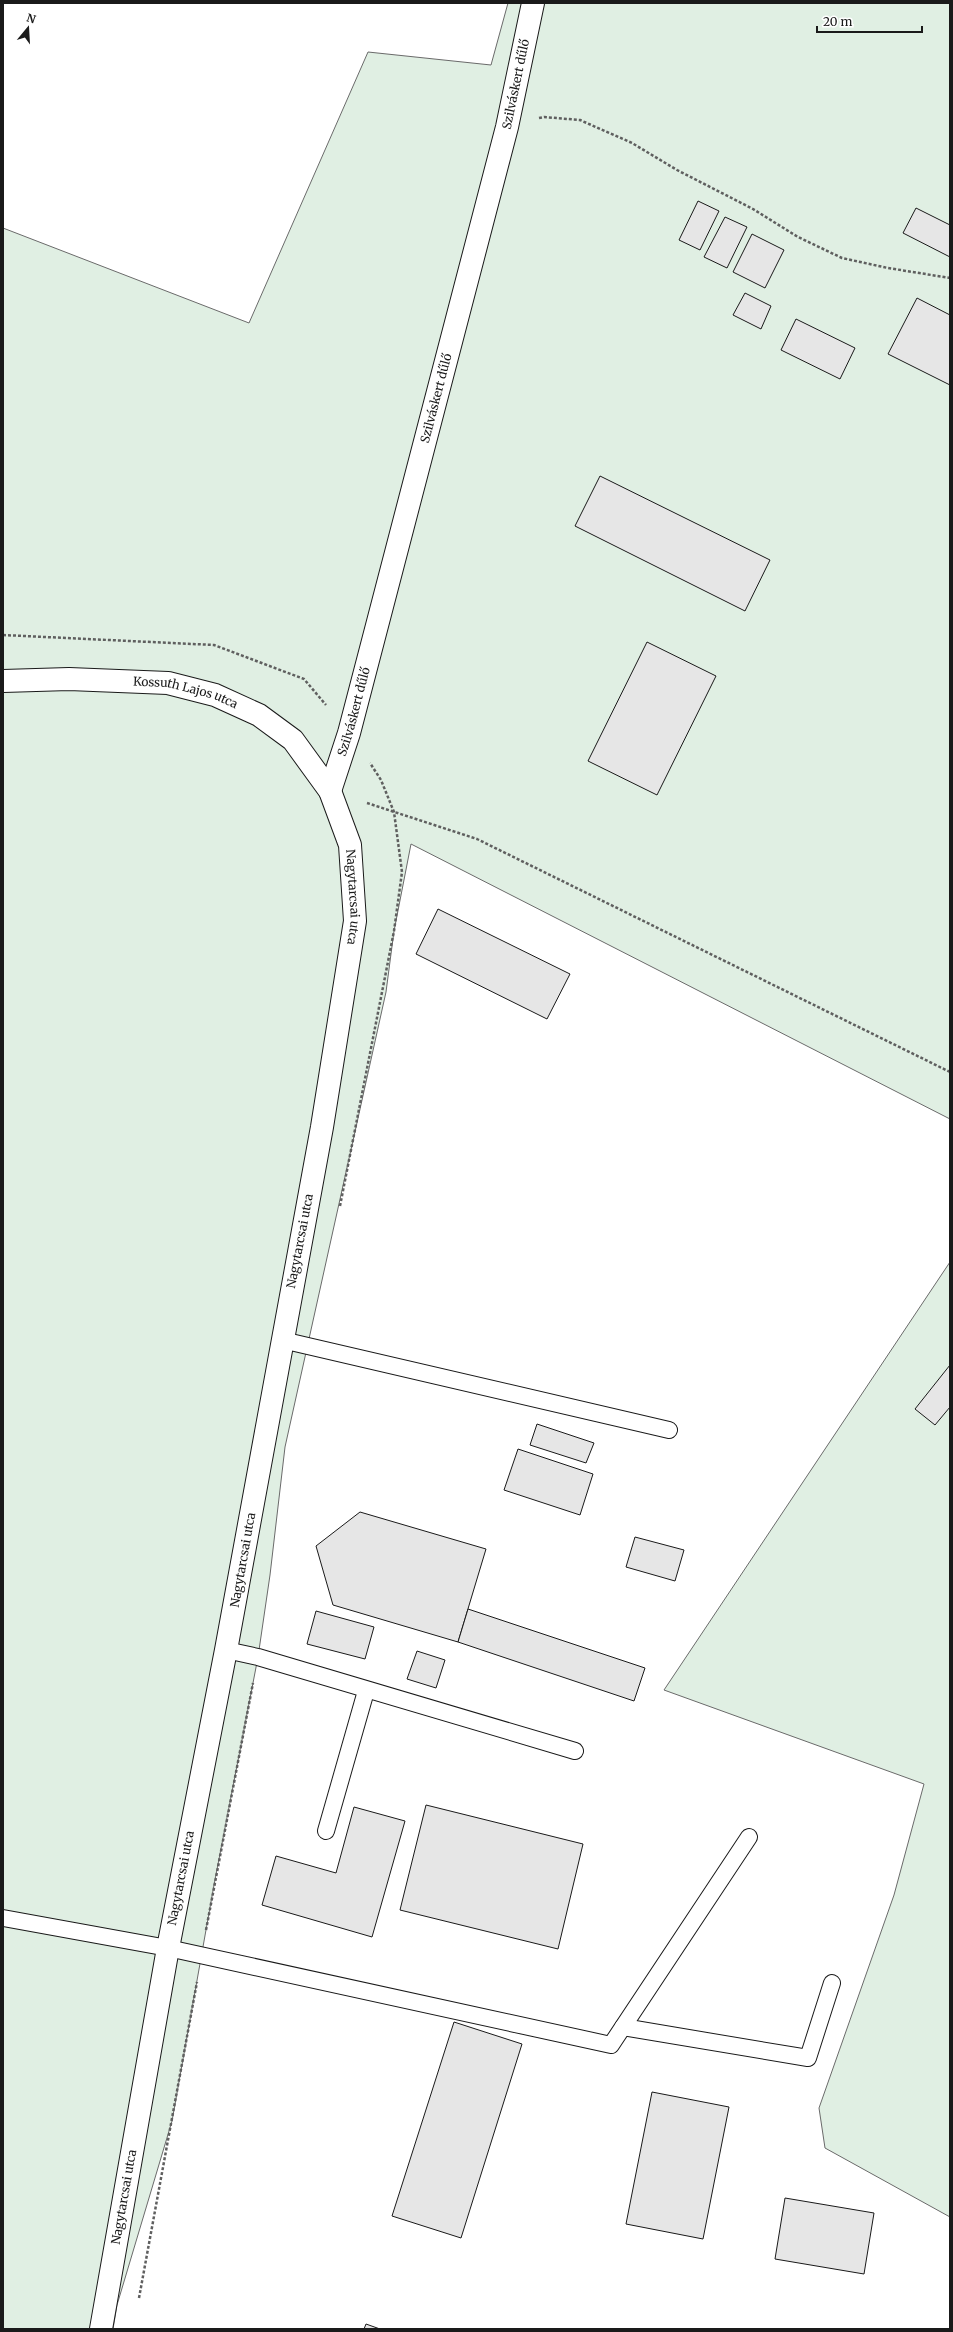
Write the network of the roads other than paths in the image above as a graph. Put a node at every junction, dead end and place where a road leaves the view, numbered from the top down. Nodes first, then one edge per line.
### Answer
1 (533, 3) edge
2 (3, 681) edge
3 (330, 791) junction
4 (282, 1340) junction
5 (669, 1430) dead end
6 (226, 1650) junction
7 (366, 1691) junction
8 (575, 1752) dead end
9 (326, 1831) dead end
10 (749, 1837) dead end
11 (3, 1918) edge
12 (168, 1948) junction
13 (832, 1983) dead end
14 (623, 2027) junction
15 (101, 2329) edge

1 - 3 main road, Szilváskert dűlő
2 - 3 main road, Kossuth Lajos utca
3 - 4 main road, Nagytarcsai utca
4 - 5 lane
4 - 6 main road, Nagytarcsai utca
6 - 7 lane
6 - 12 main road, Nagytarcsai utca
7 - 8 lane
7 - 9 lane
10 - 14 lane
11 - 12 lane
12 - 14 lane
12 - 15 main road, Nagytarcsai utca
13 - 14 lane

